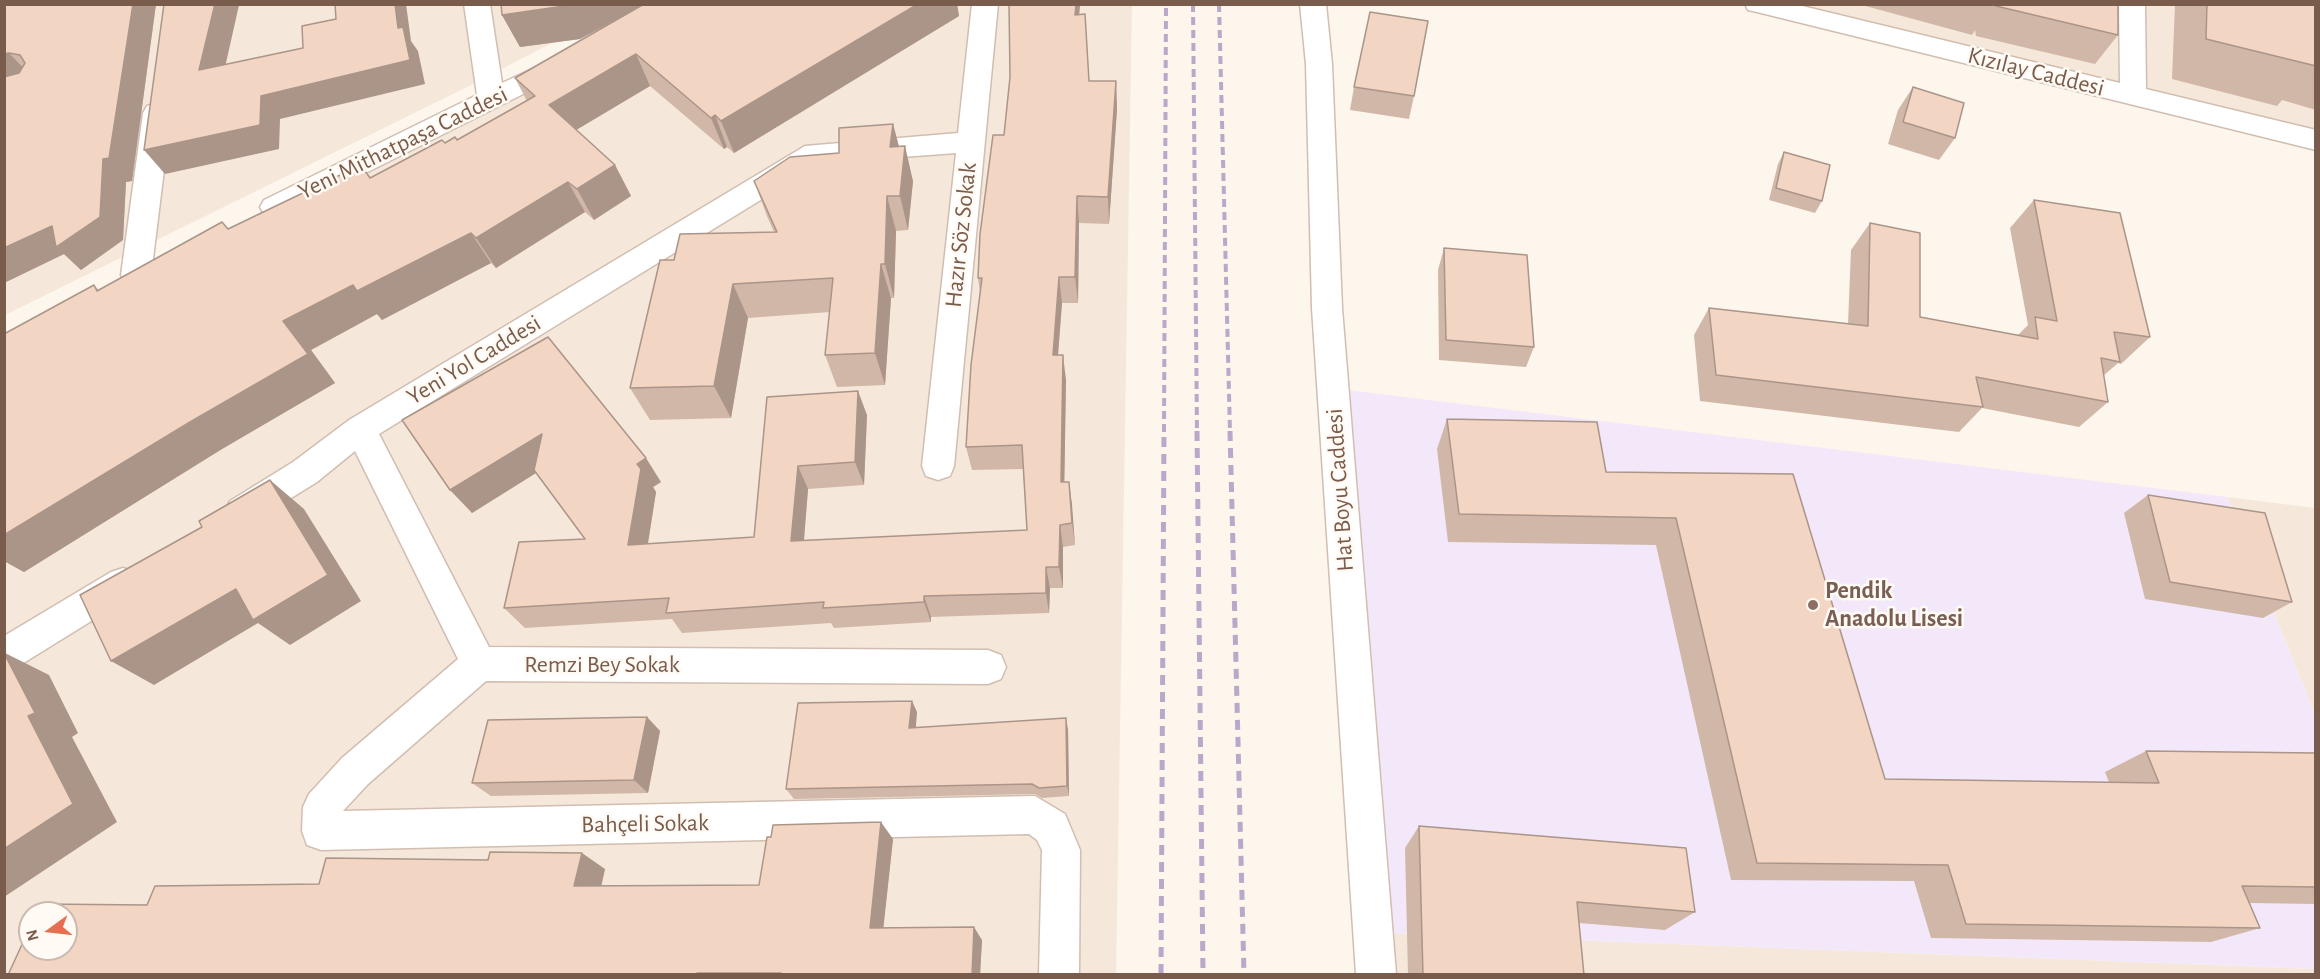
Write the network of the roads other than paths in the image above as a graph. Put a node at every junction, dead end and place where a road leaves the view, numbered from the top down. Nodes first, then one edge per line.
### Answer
1 (477, 4) edge
2 (985, 4) edge
3 (1312, 4) edge
4 (1757, 4) edge
5 (2132, 4) edge
6 (579, 55) edge
7 (160, 87) edge
8 (2133, 95) junction
9 (490, 100) junction
10 (2316, 140) edge
11 (971, 142) junction
12 (254, 217) edge
13 (168, 259) edge
14 (360, 429) junction
15 (938, 466) dead end
16 (215, 527) edge
17 (145, 570) edge
18 (4, 655) edge
19 (479, 664) junction
20 (988, 667) dead end
21 (1059, 975) edge
22 (1376, 975) edge

1 - 9 street
2 - 11 street, Hazır Söz Sokak
3 - 22 street, Hat Boyu Caddesi
4 - 8 street, Kızılay Caddesi
5 - 8 street
6 - 9 street, Yeni Mithatpaşa Caddesi
7 - 13 street
8 - 10 street, Kızılay Caddesi
9 - 12 street, Yeni Mithatpaşa Caddesi
11 - 14 street, Yeni Yol Caddesi
11 - 15 street, Hazır Söz Sokak
14 - 16 street, Yeni Yol Caddesi
14 - 19 street
17 - 18 street
19 - 20 street, Remzi Bey Sokak
19 - 21 street, Bahçeli Sokak

